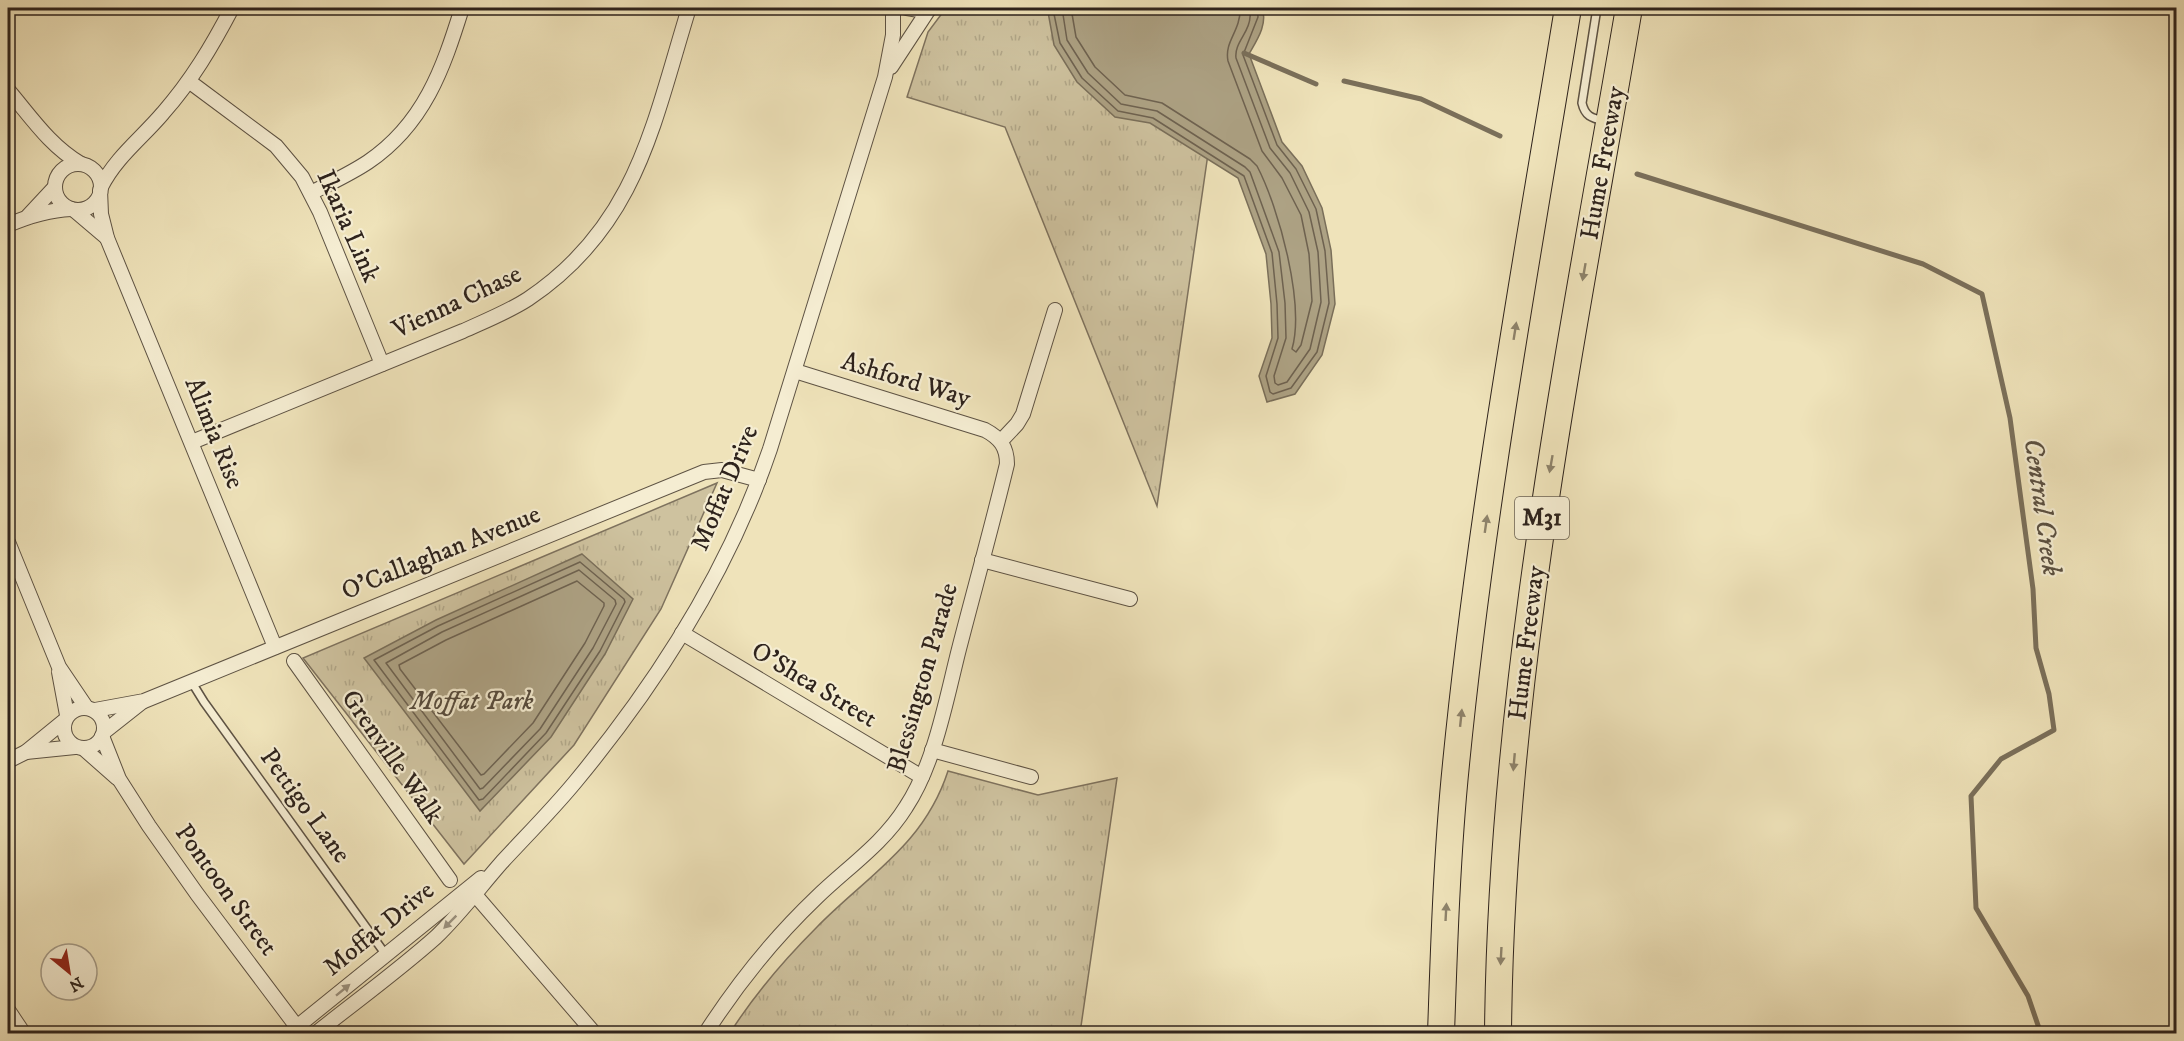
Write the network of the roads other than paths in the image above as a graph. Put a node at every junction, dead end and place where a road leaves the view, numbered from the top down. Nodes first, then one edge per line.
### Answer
1 (232, 8) edge
2 (462, 8) edge
3 (689, 8) edge
4 (893, 8) edge
5 (907, 8) edge
6 (930, 8) edge
7 (1568, 8) edge
8 (1597, 8) edge
9 (1629, 8) edge
10 (885, 77) junction
11 (190, 82) junction
12 (8, 90) edge
13 (1610, 123) junction
14 (48, 139) junction
15 (124, 153) junction
16 (82, 165) junction
17 (56, 183) junction
18 (100, 189) junction
19 (311, 193) junction
20 (73, 209) junction
21 (28, 216) junction
22 (8, 225) edge
23 (107, 238) junction
24 (1055, 310) dead end
25 (382, 364) junction
26 (795, 371) junction
27 (1001, 441) junction
28 (192, 442) junction
29 (759, 480) junction
30 (8, 542) edge
31 (982, 560) junction
32 (1130, 599) dead end
33 (682, 633) junction
34 (274, 647) junction
35 (294, 662) dead end
36 (59, 667) junction
37 (191, 681) junction
38 (144, 701) junction
39 (90, 709) junction
40 (66, 718) junction
41 (103, 734) junction
42 (79, 748) junction
43 (932, 750) junction
44 (26, 752) junction
45 (8, 761) edge
46 (922, 777) junction
47 (1031, 777) dead end
48 (119, 779) junction
49 (450, 880) dead end
50 (472, 891) junction
51 (386, 955) junction
52 (8, 1010) edge
53 (293, 1030) edge
54 (24, 1034) edge
55 (315, 1034) edge
56 (595, 1034) edge
57 (705, 1034) edge
58 (1441, 1034) edge
59 (1498, 1034) edge

1 - 11 street
2 - 19 street
3 - 25 street, Vienna Chase
4 - 10 street, Moffat Drive
5 - 6 street
6 - 10 street, Moffat Drive
58 -> 7 highway, M31
8 - 13 lane
9 - 13 highway, Hume Freeway / M31
10 - 26 street, Moffat Drive
11 - 15 street
11 - 19 street, Ikaria Link
12 - 14 street
13 -> 59 highway, Hume Freeway / M31
14 - 16 street
14 - 17 street
15 - 16 street
15 - 18 street
16 - 17 street
16 - 18 street
17 - 20 street
17 - 21 street
18 - 20 street
18 - 23 street, Alimia Rise
19 - 25 street, Ikaria Link
20 - 21 street
20 - 23 street, Alimia Rise
21 - 22 street
23 - 28 street, Alimia Rise
24 - 27 street
25 - 28 street, Vienna Chase
26 - 27 street, Ashford Way
26 - 29 street, Moffat Drive
27 - 31 street, Blessington Parade
28 - 34 street, Alimia Rise
29 - 33 street, Moffat Drive
29 - 34 street, O'Callaghan Avenue
30 - 36 street
31 - 32 street
31 - 43 street, Blessington Parade
33 - 46 street, O'Shea Street
33 - 50 street, Moffat Drive
34 - 37 street, O'Callaghan Avenue
35 - 49 street, Grenville Walk
36 - 39 street
36 - 40 street
37 - 38 street, O'Callaghan Avenue
37 - 51 lane, Pettigo Lane
38 - 39 street, O'Callaghan Avenue
38 - 41 street, O'Callaghan Avenue
39 - 40 street
39 - 41 street
40 - 42 street
40 - 44 street
41 - 42 street
41 - 48 street, Pontoon Street
42 - 44 street
42 - 48 street, Pontoon Street
43 - 46 street, Blessington Parade
43 - 47 street
44 - 45 street
46 - 57 street, Blessington Parade
48 - 53 street, Pontoon Street
50 - 51 street, Moffat Drive
50 -> 55 street, Moffat Drive
50 - 56 street
53 -> 51 street, Moffat Drive
52 - 54 street

